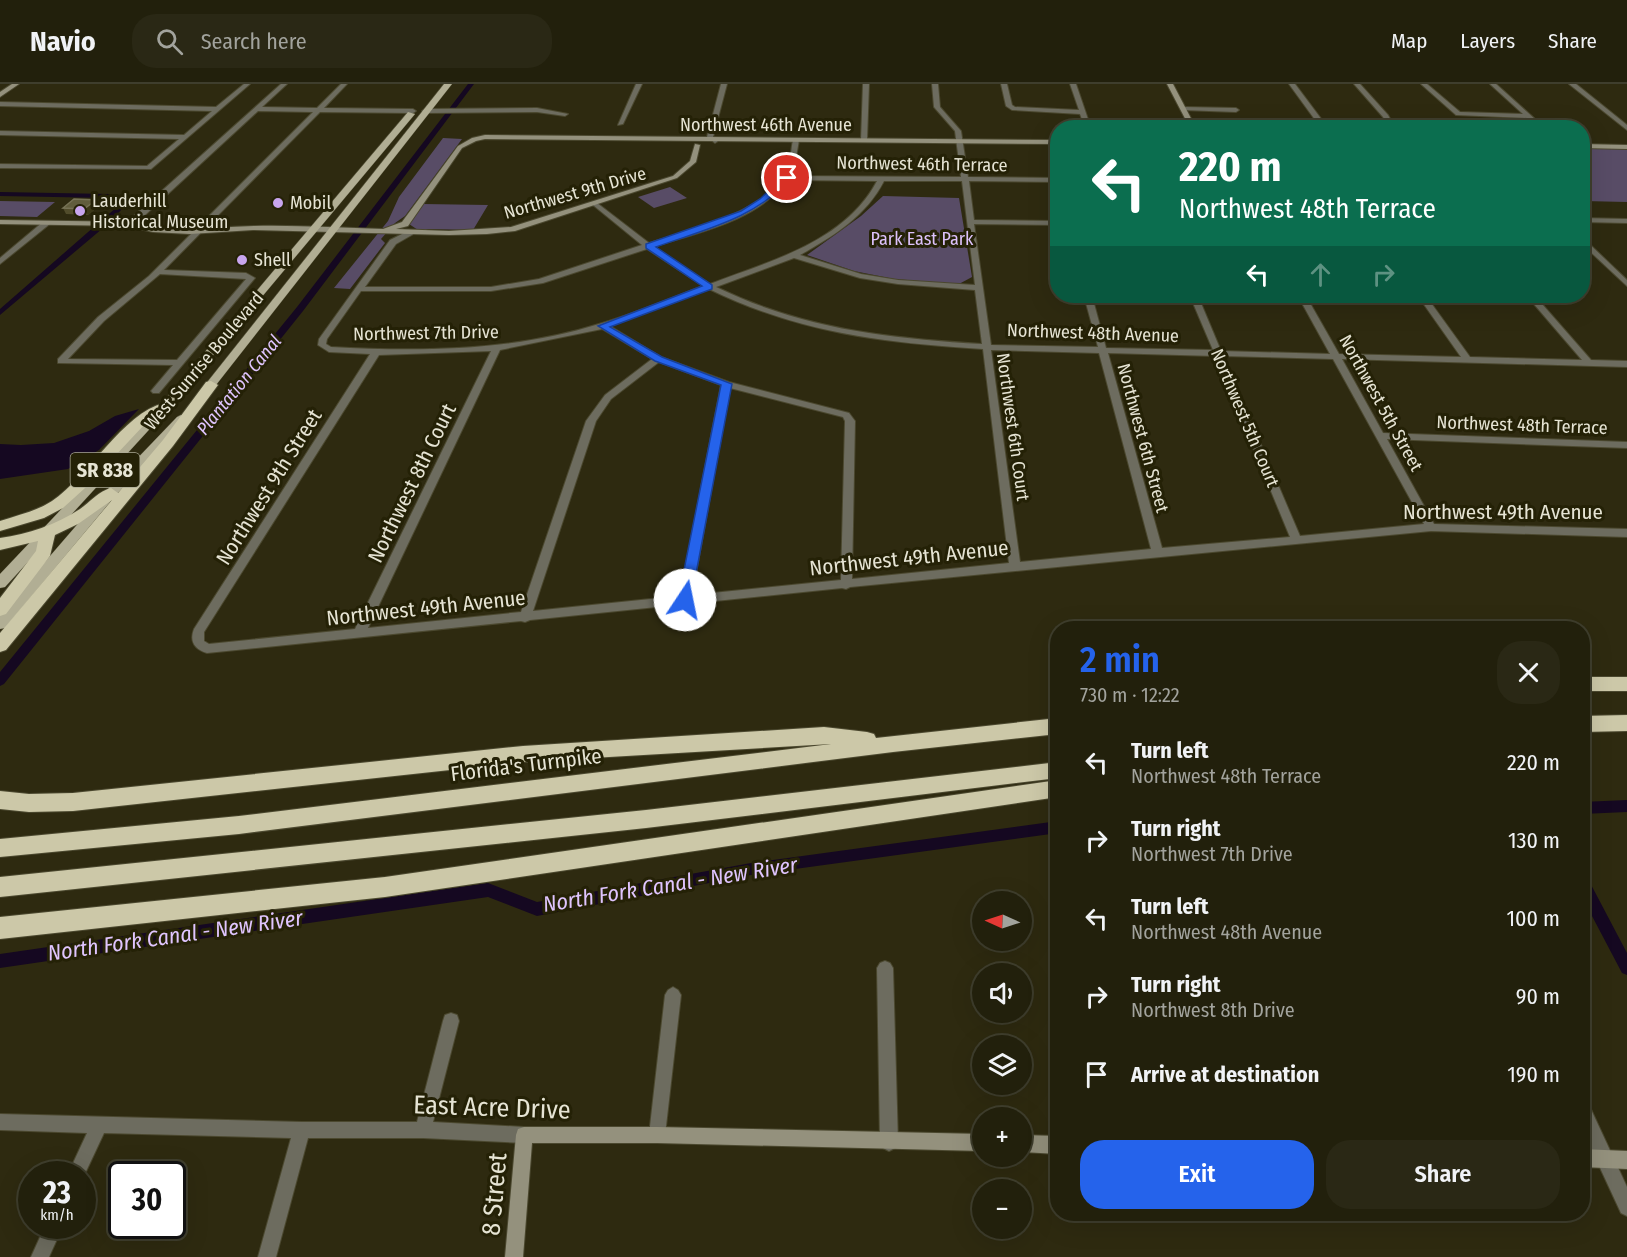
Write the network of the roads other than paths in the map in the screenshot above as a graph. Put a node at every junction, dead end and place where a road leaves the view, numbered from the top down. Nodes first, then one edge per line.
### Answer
1 (16, 84) edge
2 (247, 84) edge
3 (284, 84) edge
4 (345, 84) edge
5 (448, 84) edge
6 (639, 84) edge
7 (724, 84) edge
8 (866, 84) edge
9 (935, 84) edge
10 (1004, 84) edge
11 (1073, 84) edge
12 (1170, 84) edge
13 (1292, 84) edge
14 (1358, 84) edge
15 (1424, 84) edge
16 (1493, 84) edge
17 (1572, 84) edge
18 (0, 95) edge
19 (0, 104) edge
20 (416, 108) junction
21 (218, 109) junction
22 (256, 109) junction
23 (1184, 109) junction
24 (319, 110) junction
25 (1236, 110) dead end
26 (1083, 112) junction
27 (564, 114) dead end
28 (423, 115) junction
29 (1529, 116) junction
30 (1086, 120) edge
31 (1189, 120) edge
32 (1319, 120) edge
33 (1388, 120) edge
34 (1533, 120) edge
35 (620, 124) dead end
36 (1627, 128) edge
37 (0, 133) edge
38 (184, 137) junction
39 (712, 138) junction
40 (796, 140) junction
41 (864, 140) junction
42 (960, 141) junction
43 (697, 142) junction
44 (1050, 142) edge
45 (1590, 146) edge
46 (1627, 147) edge
47 (0, 166) edge
48 (787, 178) junction
49 (881, 179) junction
50 (964, 180) junction
51 (1050, 180) edge
52 (595, 204) junction
53 (1590, 220) edge
54 (1627, 221) edge
55 (0, 222) edge
56 (970, 222) junction
57 (47, 223) junction
58 (204, 223) junction
59 (1050, 223) edge
60 (405, 224) junction
61 (129, 225) junction
62 (253, 228) junction
63 (315, 229) junction
64 (334, 230) junction
65 (197, 231) junction
66 (384, 231) junction
67 (413, 232) junction
68 (393, 242) junction
69 (649, 246) junction
70 (1590, 247) edge
71 (794, 255) junction
72 (0, 262) edge
73 (157, 272) junction
74 (1627, 284) edge
75 (709, 287) junction
76 (978, 288) junction
77 (359, 289) junction
78 (1090, 303) edge
79 (1197, 303) edge
80 (1306, 303) edge
81 (1427, 303) edge
82 (1537, 303) edge
83 (603, 326) junction
84 (985, 347) junction
85 (497, 348) junction
86 (1102, 350) junction
87 (376, 352) junction
88 (1218, 353) junction
89 (1336, 356) junction
90 (658, 359) junction
91 (1468, 360) junction
92 (181, 363) junction
93 (1589, 363) junction
94 (1627, 364) edge
95 (726, 384) junction
96 (211, 385) junction
97 (156, 391) dead end
98 (164, 407) junction
99 (1381, 436) junction
100 (1627, 445) edge
101 (111, 493) junction
102 (0, 526) edge
103 (1431, 527) junction
104 (0, 532) edge
105 (1627, 533) edge
106 (46, 534) junction
107 (1296, 540) junction
108 (0, 544) edge
109 (1158, 554) junction
110 (1015, 566) junction
111 (0, 583) edge
112 (846, 585) junction
113 (685, 600) junction
114 (0, 610) edge
115 (525, 618) junction
116 (0, 624) edge
117 (359, 634) junction
118 (198, 643) joint
119 (0, 645) edge
120 (1590, 684) edge
121 (1627, 684) edge
122 (1627, 723) edge
123 (1590, 724) edge
124 (1050, 727) edge
125 (893, 744) junction
126 (1050, 771) edge
127 (1050, 789) edge
128 (0, 800) edge
129 (0, 848) edge
130 (0, 886) edge
131 (0, 928) edge
132 (885, 968) dead end
133 (674, 995) dead end
134 (451, 1021) dead end
135 (0, 1122) edge
136 (100, 1124) junction
137 (1590, 1126) edge
138 (302, 1130) junction
139 (423, 1130) junction
140 (524, 1135) junction
141 (657, 1135) junction
142 (890, 1142) junction
143 (972, 1143) edge
144 (1032, 1144) edge
145 (1050, 1145) edge
146 (1590, 1158) edge
147 (1606, 1159) junction
148 (1627, 1160) edge
149 (83, 1161) edge
150 (1627, 1207) edge
151 (48, 1239) edge
152 (40, 1257) edge
153 (267, 1257) edge
154 (513, 1257) edge

1 - 18 street
2 - 21 street
3 - 22 street
4 - 24 street
5 - 28 main road, West Sunrise Boulevard / SR 838
6 - 35 street
7 - 39 street
8 - 41 street
9 - 42 street, Northwest 6th Court
10 - 26 street
11 - 26 street
12 - 23 street
13 - 32 street
14 - 33 street
15 - 29 street
16 - 29 street
17 - 36 street
19 - 21 street
20 - 24 street
20 - 28 main road
20 - 63 main road, West Sunrise Boulevard / SR 838
21 - 38 street
22 - 24 street
22 - 61 street
23 - 25 street
23 - 31 street
24 - 58 street
26 - 30 street
27 - 28 street
28 - 64 main road, West Sunrise Boulevard / SR 838
29 - 34 street
37 - 38 street
38 - 47 street
39 - 40 street, Northwest 46th Avenue
39 - 43 street
40 - 41 street, Northwest 46th Avenue
40 - 48 street
41 - 42 street, Northwest 46th Avenue
42 - 44 street, Northwest 46th Avenue
42 - 50 street, Northwest 6th Court
43 - 52 street, Northwest 9th Drive
43 - 60 street, Northwest 46th Avenue
45 - 46 street
48 - 49 street, Northwest 46th Terrace
48 - 69 street
49 - 50 street, Northwest 46th Terrace
49 - 71 street, Northwest 7th Drive
50 - 51 street, Northwest 46th Terrace
50 - 56 street, Northwest 6th Court
52 - 67 street, Northwest 9th Drive
52 - 69 street, Northwest 48th Avenue
53 - 54 street
55 - 57 street
56 - 59 street
56 - 76 street, Northwest 6th Court
57 - 61 street
57 - 72 street
58 - 61 street
58 - 62 street
58 - 65 street
60 - 66 street
60 - 67 street
61 - 65 street
62 - 63 street, Northwest 9th Drive
62 - 65 street
63 - 64 street, Northwest 9th Drive
63 - 98 main road, West Sunrise Boulevard / SR 838
64 - 66 street, Northwest 9th Drive
64 - 96 main road, West Sunrise Boulevard / SR 838
65 - 73 street
66 - 67 street, Northwest 9th Drive
66 - 68 street
67 - 68 street
68 - 77 street
69 - 75 street, Northwest 48th Avenue
69 - 77 street
70 - 74 street
71 - 75 street, Northwest 7th Drive
71 - 76 street
73 - 92 street
73 - 92 street
75 - 83 street, Northwest 7th Drive
75 - 84 street, Northwest 48th Avenue
76 - 84 street, Northwest 6th Court
77 - 87 street, Northwest 7th Drive
78 - 86 street, Northwest 6th Street
79 - 88 street, Northwest 5th Court
80 - 89 street, Northwest 5th Street
81 - 91 street
82 - 93 street
83 - 85 street, Northwest 7th Drive
83 - 90 street
84 - 86 street, Northwest 48th Avenue
84 - 110 street, Northwest 6th Court
85 - 87 street, Northwest 7th Drive
85 - 117 street, Northwest 8th Court
86 - 88 street, Northwest 48th Avenue
86 - 109 street, Northwest 6th Street
87 - 118 street, Northwest 9th Street
88 - 89 street, Northwest 48th Avenue
88 - 107 street, Northwest 5th Court
89 - 91 street, Northwest 48th Avenue
89 - 99 street, Northwest 5th Street
90 - 95 street
90 - 115 street
91 - 93 street, Northwest 48th Avenue
92 - 97 street
93 - 94 street, Northwest 48th Avenue
95 - 112 street
95 - 113 street
96 - 101 main road, West Sunrise Boulevard / SR 838
96 - 119 highway
98 - 102 highway
98 - 106 main road, West Sunrise Boulevard / SR 838
99 - 100 street, Northwest 48th Terrace
99 - 103 street, Northwest 5th Street
101 - 106 highway
101 - 116 main road, West Sunrise Boulevard / SR 838
103 - 105 street, Northwest 49th Avenue
103 - 107 street, Northwest 49th Avenue
104 - 106 highway
106 - 108 highway
106 - 111 main road, West Sunrise Boulevard / SR 838
106 - 114 highway
107 - 109 street, Northwest 49th Avenue
109 - 110 street, Northwest 49th Avenue
110 - 112 street, Northwest 49th Avenue
112 - 113 street, Northwest 49th Avenue
113 - 115 street, Northwest 49th Avenue
115 - 117 street, Northwest 49th Avenue
117 - 118 street, Northwest 49th Avenue
120 - 121 highway
122 - 123 highway
124 - 125 highway, Florida's Turnpike
125 - 128 highway
125 - 129 highway, Florida's Turnpike
126 - 130 highway
127 - 131 highway
132 - 142 street
133 - 141 street
134 - 139 street
135 - 136 street, East Acre Drive
136 - 138 street, East Acre Drive
136 - 149 street
137 - 147 street
138 - 139 street, East Acre Drive
138 - 153 street
139 - 140 street, East Acre Drive
140 - 141 street, East Acre Drive
140 - 154 street, 8 Street
141 - 142 street, East Acre Drive
142 - 143 street, East Acre Drive
144 - 145 street
146 - 147 street
147 - 148 street
147 - 150 street
151 - 152 street

